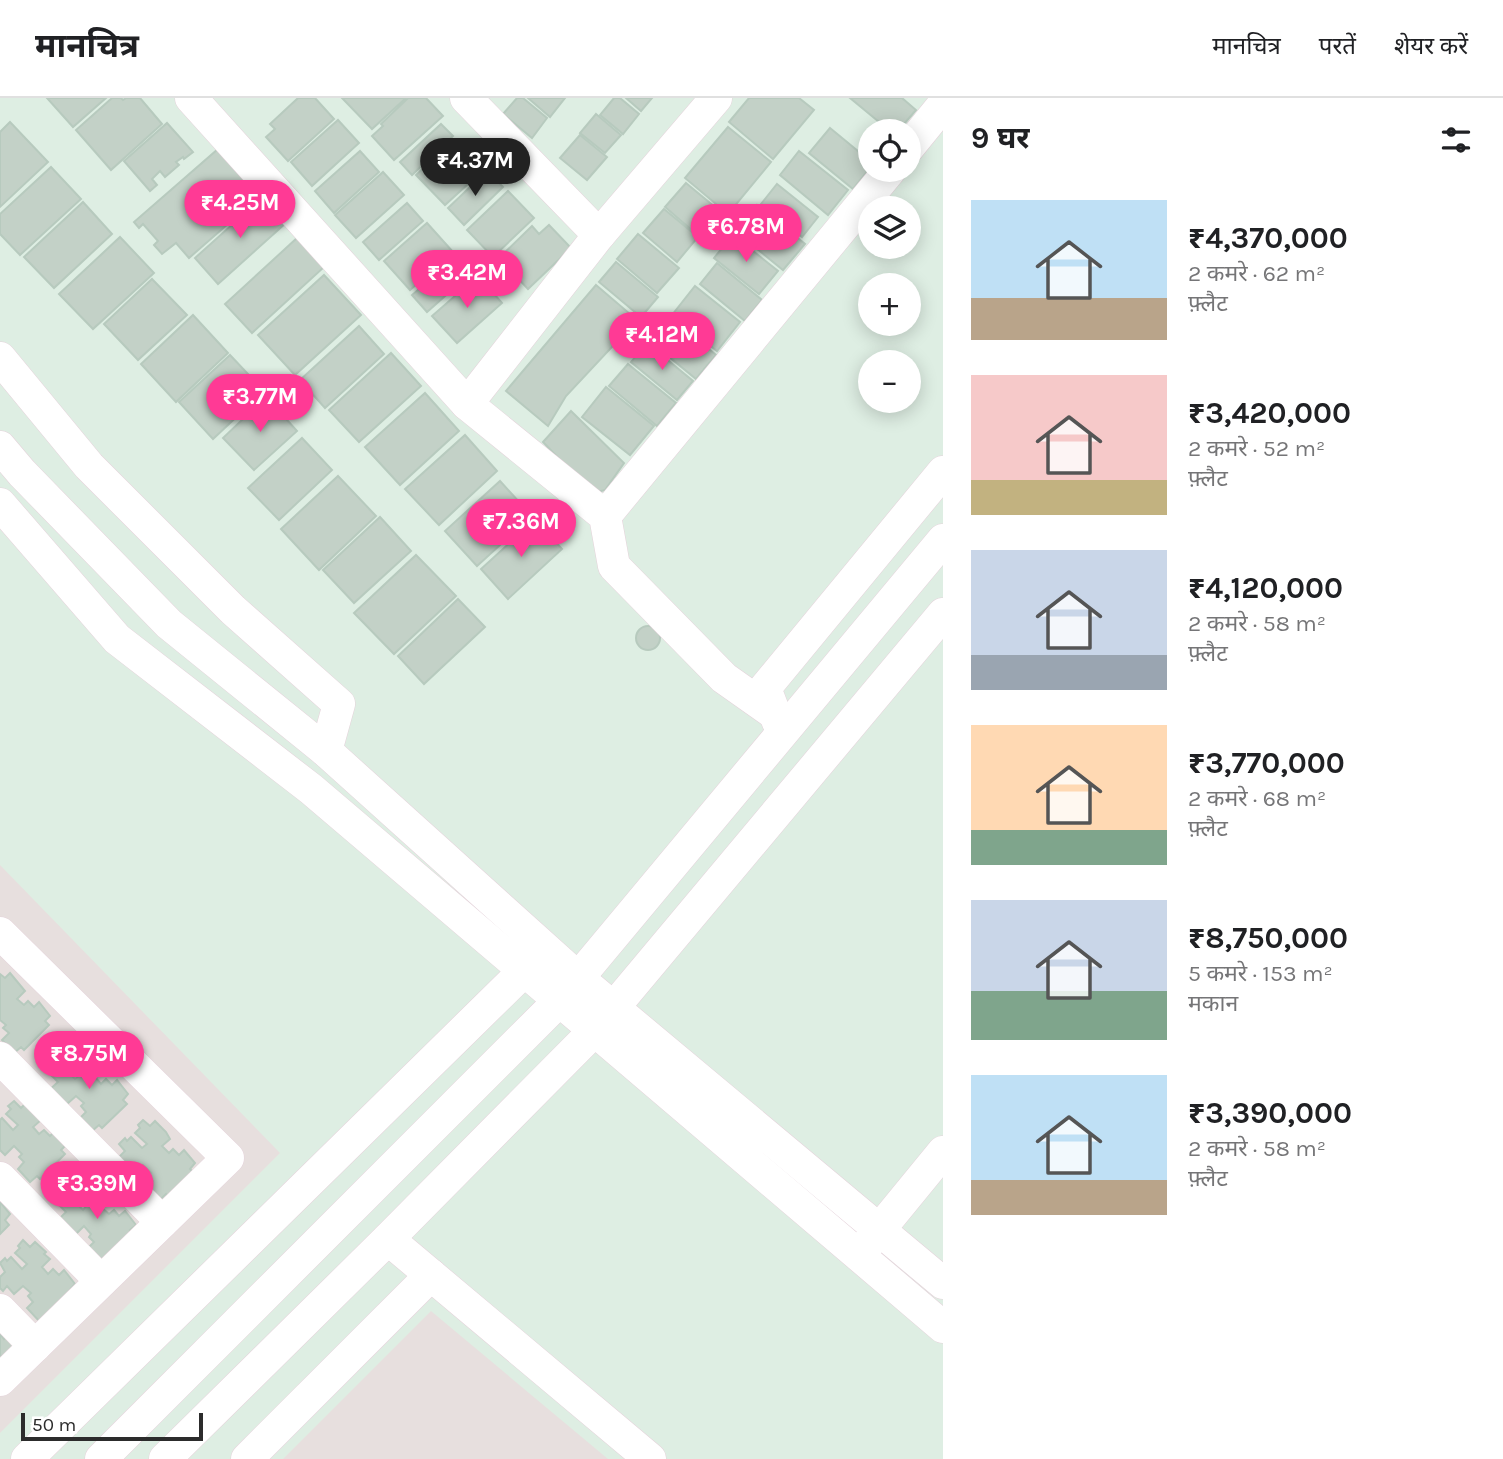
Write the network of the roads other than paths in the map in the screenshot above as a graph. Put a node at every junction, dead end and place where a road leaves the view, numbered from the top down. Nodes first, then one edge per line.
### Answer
1 (191, 98) edge
2 (716, 98) edge
3 (480, 103) edge
4 (943, 105) edge
5 (921, 132) edge
6 (880, 182) edge
7 (599, 235) junction
8 (0, 358) edge
9 (467, 404) junction
10 (0, 446) edge
11 (943, 472) edge
12 (0, 504) edge
13 (605, 516) junction
14 (943, 541) edge
15 (943, 614) edge
16 (779, 723) junction
17 (326, 751) junction
18 (0, 933) edge
19 (524, 971) junction
20 (568, 989) junction
21 (604, 1019) junction
22 (0, 1058) edge
23 (943, 1152) edge
24 (0, 1178) edge
25 (162, 1222) junction
26 (879, 1230) junction
27 (388, 1239) junction
28 (858, 1255) junction
29 (431, 1275) junction
30 (101, 1281) junction
31 (943, 1283) edge
32 (0, 1310) edge
33 (943, 1327) edge
34 (35, 1346) junction
35 (0, 1380) edge
36 (27, 1459) edge
37 (101, 1459) edge
38 (165, 1459) edge
39 (247, 1459) edge
40 (650, 1459) edge

1 - 9 street
2 - 7 street
3 - 7 street
4 - 5 street
6 - 13 street
7 - 9 street
8 - 17 street
9 - 13 street
10 - 17 street
11 - 16 street
12 - 19 street
13 - 16 street
14 - 16 street
15 - 21 street
16 - 20 street
17 - 20 street
18 - 25 street
19 - 20 street
19 - 36 street
20 - 21 street
20 - 37 street
21 - 26 street
21 - 27 street
21 - 28 street
22 - 25 street
23 - 26 street
24 - 30 street
25 - 30 street
26 - 28 street
26 - 31 street
27 - 29 street
27 - 38 street
28 - 33 street
29 - 39 street
29 - 40 street
30 - 34 street
32 - 34 street
34 - 35 street

